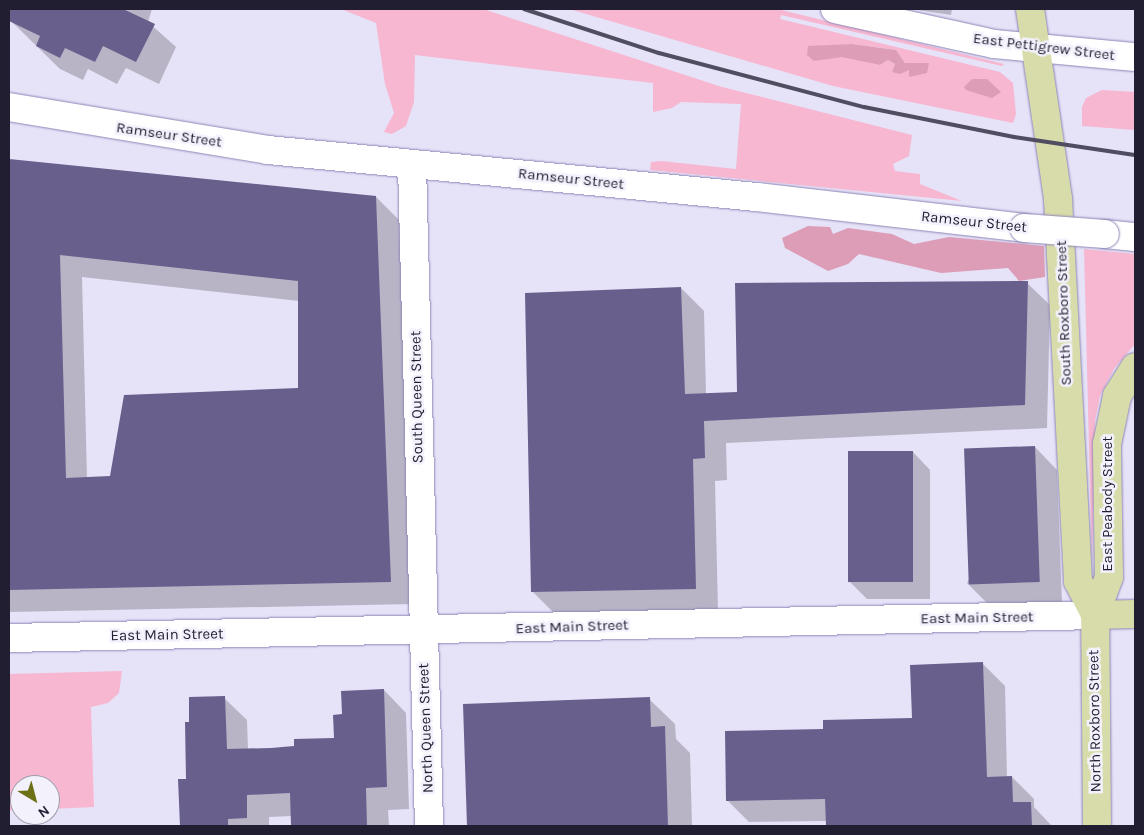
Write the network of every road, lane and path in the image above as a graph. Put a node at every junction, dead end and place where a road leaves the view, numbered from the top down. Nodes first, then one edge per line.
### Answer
1 (835, 9) edge
2 (1030, 9) edge
3 (1037, 48) junction
4 (1135, 57) edge
5 (9, 107) edge
6 (412, 164) junction
7 (1135, 237) edge
8 (1135, 367) edge
9 (1135, 614) edge
10 (1095, 615) junction
11 (423, 631) junction
12 (9, 638) edge
13 (429, 826) edge
14 (1097, 826) edge

1 - 3 street, East Pettigrew Street
2 - 3 main road, South Roxboro Street
3 - 4 street, East Pettigrew Street
3 - 10 main road, South Roxboro Street
5 - 6 street, Ramseur Street
6 - 7 street, Ramseur Street, bridge
6 - 11 street, South Queen Street
8 - 10 main road, East Peabody Street
9 - 10 main road, East Main Street
10 - 11 street, East Main Street
10 - 14 main road, North Roxboro Street
11 - 12 street, East Main Street
11 - 13 street, North Queen Street

